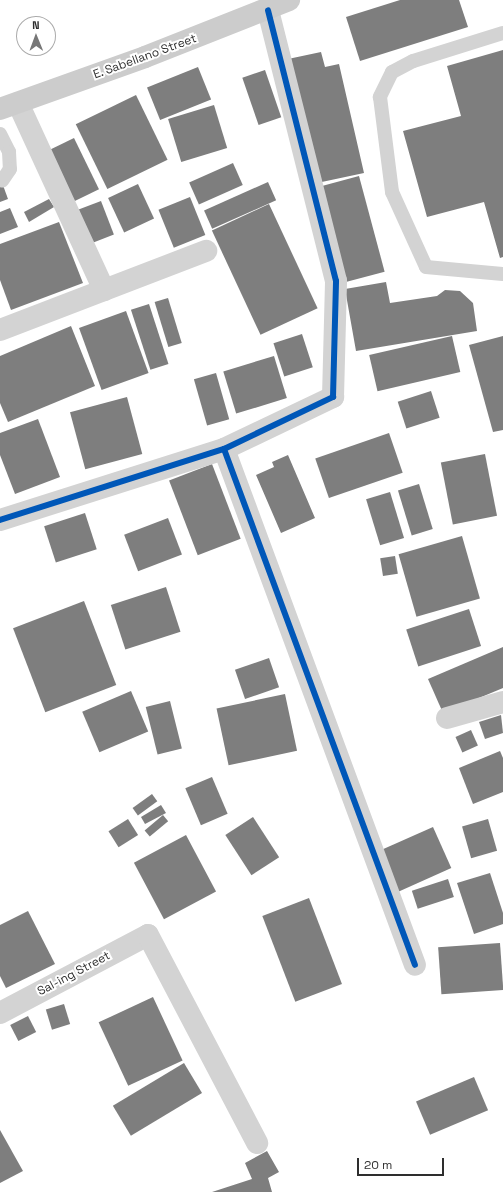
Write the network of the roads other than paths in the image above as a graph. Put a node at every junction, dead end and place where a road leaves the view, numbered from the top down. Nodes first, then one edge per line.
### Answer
1 (289, 0) edge
2 (268, 10) junction
3 (503, 33) edge
4 (9, 106) edge
5 (0, 134) edge
6 (2, 181) dead end
7 (206, 251) dead end
8 (503, 274) edge
9 (104, 290) junction
10 (0, 330) edge
11 (224, 449) junction
12 (0, 520) edge
13 (503, 702) edge
14 (447, 718) dead end
15 (415, 965) dead end
16 (0, 1013) edge
17 (257, 1143) dead end

1 - 2 street, E. Sabellano Street
2 - 4 street, E. Sabellano Street
2 - 11 street
3 - 8 lane
4 - 9 street
5 - 6 lane
7 - 9 street
9 - 10 street
11 - 12 street
11 - 15 street
13 - 14 street
16 - 17 street, Sal-ing Street

